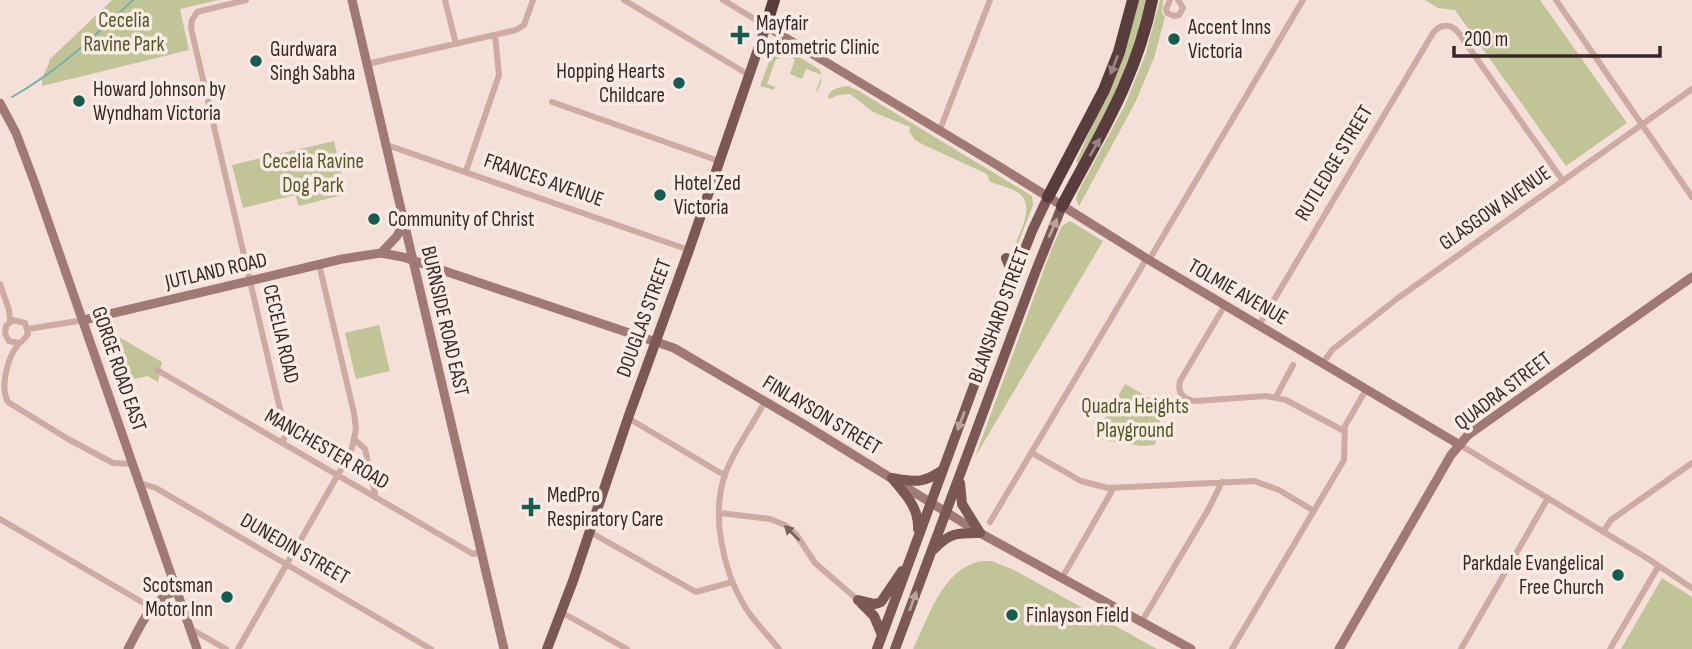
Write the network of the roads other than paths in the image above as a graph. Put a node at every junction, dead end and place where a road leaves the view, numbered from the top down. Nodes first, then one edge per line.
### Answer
1 (246, 0) edge
2 (352, 0) edge
3 (446, 0) edge
4 (533, 0) edge
5 (624, 0) edge
6 (723, 0) edge
7 (774, 0) edge
8 (990, 0) edge
9 (1133, 0) edge
10 (1152, 0) edge
11 (1170, 0) edge
12 (1178, 0) edge
13 (1303, 0) edge
14 (1556, 0) edge
15 (765, 26) junction
16 (495, 35) junction
17 (456, 44) junction
18 (367, 64) junction
19 (749, 75) junction
20 (1692, 89) edge
21 (552, 102) dead end
22 (0, 104) edge
23 (1642, 124) junction
24 (939, 132) junction
25 (387, 145) junction
26 (719, 161) junction
27 (466, 172) junction
28 (1563, 181) junction
29 (1048, 197) junction
30 (1692, 197) edge
31 (1062, 206) junction
32 (404, 220) junction
33 (689, 250) junction
34 (381, 253) junction
35 (1006, 258) dead end
36 (1148, 259) junction
37 (412, 260) junction
38 (319, 264) junction
39 (1014, 276) junction
40 (1692, 278) edge
41 (250, 281) junction
42 (0, 284) edge
43 (1225, 305) junction
44 (84, 320) junction
45 (10, 321) junction
46 (1259, 325) junction
47 (28, 329) junction
48 (3, 331) edge
49 (656, 341) junction
50 (16, 343) junction
51 (1323, 363) junction
52 (1293, 365) dead end
53 (157, 370) dead end
54 (1367, 388) junction
55 (1276, 397) junction
56 (765, 401) junction
57 (628, 418) junction
58 (1344, 431) junction
59 (355, 440) junction
60 (282, 442) junction
61 (1460, 445) junction
62 (1032, 453) junction
63 (1692, 463) edge
64 (133, 464) junction
65 (943, 470) junction
66 (338, 475) junction
67 (724, 475) junction
68 (960, 476) junction
69 (892, 478) junction
70 (1222, 482) junction
71 (140, 483) junction
72 (1113, 489) junction
73 (376, 498) junction
74 (1548, 498) junction
75 (931, 503) junction
76 (1314, 511) junction
77 (946, 512) junction
78 (720, 513) junction
79 (0, 519) edge
80 (990, 522) dead end
81 (1603, 531) junction
82 (590, 532) junction
83 (980, 533) junction
84 (917, 539) junction
85 (481, 552) junction
86 (931, 553) junction
87 (287, 565) junction
88 (907, 566) junction
89 (1658, 567) junction
90 (1062, 578) junction
91 (732, 582) junction
92 (1692, 588) edge
93 (177, 591) junction
94 (858, 600) junction
95 (152, 608) junction
96 (561, 612) junction
97 (1142, 621) junction
98 (190, 629) junction
99 (882, 635) junction
100 (128, 649) edge
101 (197, 649) edge
102 (226, 649) edge
103 (238, 649) edge
104 (430, 649) edge
105 (504, 649) edge
106 (547, 649) edge
107 (626, 649) edge
108 (779, 649) edge
109 (877, 649) edge
110 (895, 649) edge
111 (1191, 649) edge
112 (1232, 649) edge
113 (1339, 649) edge
114 (1461, 649) edge
115 (1610, 649) edge

1 - 41 street, CECELIA ROAD
2 - 18 main road, BURNSIDE ROAD EAST
3 - 17 street
4 - 16 street
5 - 19 street
6 - 15 street
7 - 15 highway, DOUGLAS STREET
8 - 24 street
9 -> 29 highway, BLANSHARD STREET
31 -> 10 highway, BLANSHARD STREET
11 - 12 street
13 - 36 street
14 - 23 street
15 - 19 main road, DOUGLAS STREET
15 - 24 main road, TOLMIE AVENUE
16 - 17 street
16 - 27 street
17 - 18 street
18 - 25 main road, BURNSIDE ROAD EAST
19 - 26 main road, DOUGLAS STREET
20 - 23 street, GLASGOW AVENUE
21 - 26 street
22 - 44 main road, GORGE ROAD EAST
23 - 28 street, GLASGOW AVENUE
23 - 30 street
24 - 29 main road, TOLMIE AVENUE
25 - 27 street, FRANCES AVENUE
25 - 32 main road, BURNSIDE ROAD EAST
26 - 33 main road, DOUGLAS STREET
27 - 33 street, FRANCES AVENUE
28 - 46 street, RUTLEDGE STREET
28 - 51 street, GLASGOW AVENUE
29 - 31 main road, TOLMIE AVENUE
29 - 39 main road, BLANSHARD STREET
31 - 36 main road, TOLMIE AVENUE
68 -> 31 main road, BLANSHARD STREET
32 - 34 main road
32 - 37 main road, BURNSIDE ROAD EAST
33 - 49 main road, DOUGLAS STREET
34 - 37 main road, JUTLAND ROAD
34 - 38 main road, JUTLAND ROAD
35 - 39 main road
36 - 43 main road, TOLMIE AVENUE
36 - 62 street
37 - 49 main road, FINLAYSON STREET
37 - 85 main road, BURNSIDE ROAD EAST
38 - 41 main road, JUTLAND ROAD
38 - 59 street
39 -> 65 main road, BLANSHARD STREET
40 - 61 main road, QUADRA STREET
41 - 44 main road, JUTLAND ROAD
41 - 60 street, CECELIA ROAD
42 - 45 street
43 - 46 main road, TOLMIE AVENUE
43 - 55 street
44 - 47 street, JUTLAND ROAD
44 - 64 main road, GORGE ROAD EAST
45 - 47 street
45 - 48 street
46 - 51 main road, TOLMIE AVENUE
47 - 50 street
48 - 50 street
49 - 56 main road, FINLAYSON STREET
49 - 57 main road, DOUGLAS STREET
50 - 64 street
51 - 54 main road, TOLMIE AVENUE
52 - 55 street
53 - 60 street, MANCHESTER ROAD
54 - 58 street
54 - 61 main road, TOLMIE AVENUE
55 - 58 street
56 - 67 street
56 - 69 main road, FINLAYSON STREET
57 - 67 street
57 - 82 main road, DOUGLAS STREET
58 - 76 street
59 - 66 street
59 - 73 street
60 - 66 street, MANCHESTER ROAD
61 - 74 street, TOLMIE AVENUE
61 - 113 main road, QUADRA STREET
62 - 72 street
62 - 80 street
63 - 81 street
64 - 71 main road, GORGE ROAD EAST
65 - 69 main road
65 - 75 main road, BLANSHARD STREET
66 - 73 street, MANCHESTER ROAD
66 - 87 street
67 - 78 street
68 - 77 main road, BLANSHARD STREET
68 - 83 main road
69 - 75 main road, FINLAYSON STREET
69 - 84 main road
70 - 72 street
70 - 76 street
70 - 97 street
71 - 87 street, DUNEDIN STREET
71 - 93 main road, GORGE ROAD EAST
72 - 90 street
73 - 85 street, MANCHESTER ROAD
74 - 81 street, TOLMIE AVENUE
74 - 114 street
75 - 77 main road, FINLAYSON STREET
75 - 84 main road, BLANSHARD STREET
76 - 112 street
77 - 83 main road, FINLAYSON STREET
77 - 86 main road, BLANSHARD STREET
78 - 91 street
94 -> 78 street
79 - 95 street
81 - 89 street, TOLMIE AVENUE
82 - 91 street
82 - 96 main road, DOUGLAS STREET
83 - 86 main road
83 - 90 main road, FINLAYSON STREET
84 - 88 main road, BLANSHARD STREET
85 - 105 main road, BURNSIDE ROAD EAST
110 -> 86 main road, BLANSHARD STREET
87 - 103 street
87 - 104 street, DUNEDIN STREET
88 - 94 main road
88 - 99 main road, BLANSHARD STREET
89 - 92 street, TOLMIE AVENUE
89 - 115 street
90 - 97 main road, FINLAYSON STREET
91 - 108 street
93 - 95 main road
93 - 98 main road, GORGE ROAD EAST
94 - 99 main road
95 - 100 main road
96 - 106 main road, DOUGLAS STREET
96 - 107 street
97 - 111 main road, FINLAYSON STREET
98 - 101 main road, GORGE ROAD EAST
98 - 102 street
99 - 109 main road, BLANSHARD STREET

